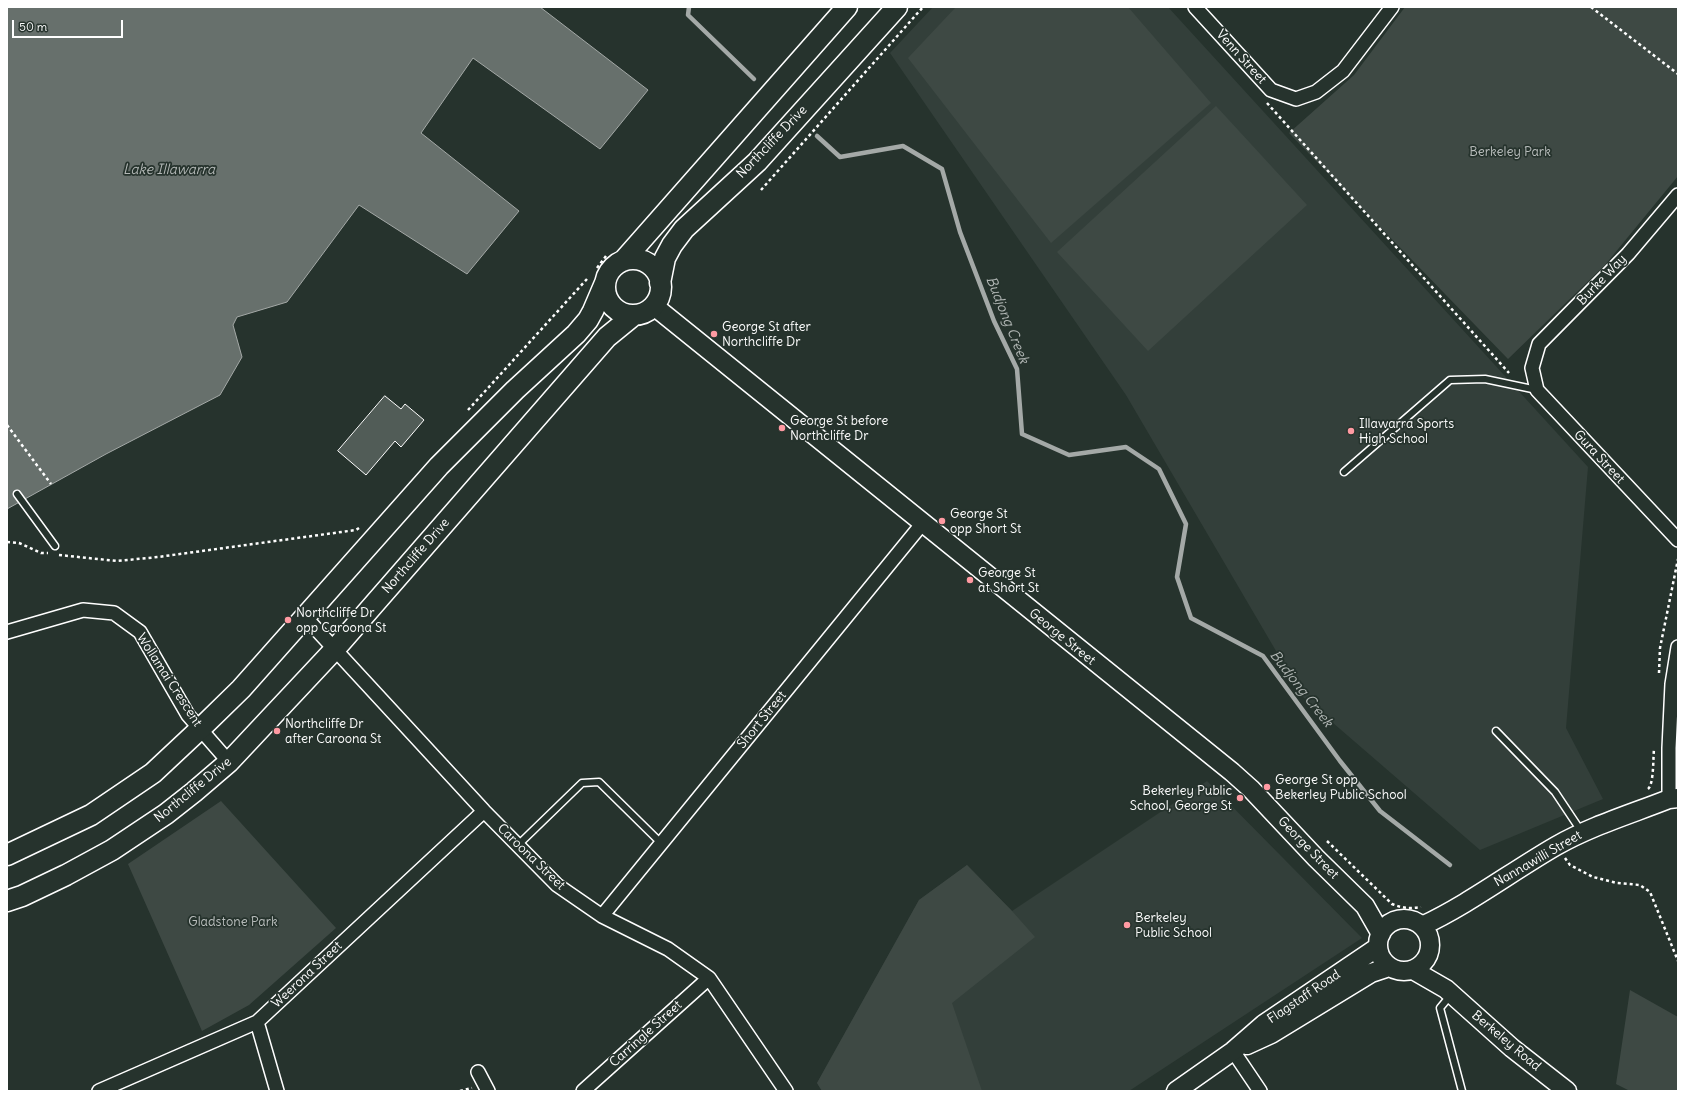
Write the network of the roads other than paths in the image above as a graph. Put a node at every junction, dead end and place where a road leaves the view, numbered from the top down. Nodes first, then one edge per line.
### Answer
1 (847, 7) edge
2 (897, 7) edge
3 (1195, 7) edge
4 (1392, 7) edge
5 (1678, 195) edge
6 (623, 261) junction
7 (597, 280) junction
8 (660, 283) junction
9 (654, 306) junction
10 (634, 315) junction
11 (1537, 390) junction
12 (1344, 472) dead end
13 (17, 494) dead end
14 (922, 524) junction
15 (1678, 540) edge
16 (55, 546) dead end
17 (304, 617) junction
18 (7, 632) edge
19 (1678, 647) edge
20 (336, 649) junction
21 (200, 729) junction
22 (1496, 731) dead end
23 (229, 762) junction
24 (1673, 799) edge
25 (484, 811) junction
26 (1582, 833) junction
27 (662, 843) junction
28 (518, 845) junction
29 (7, 855) edge
30 (7, 901) edge
31 (1365, 906) junction
32 (602, 916) junction
33 (1396, 921) junction
34 (1426, 933) junction
35 (1380, 940) junction
36 (1419, 965) junction
37 (1389, 966) junction
38 (709, 978) junction
39 (1448, 992) junction
40 (256, 1022) junction
41 (1233, 1051) junction
42 (478, 1072) dead end
43 (99, 1091) edge
44 (277, 1091) edge
45 (488, 1091) edge
46 (583, 1091) edge
47 (786, 1091) edge
48 (1176, 1091) edge
49 (1260, 1091) edge
50 (1462, 1091) edge
51 (1567, 1091) edge

1 - 6 main road
2 - 8 main road, Northcliffe Drive
3 - 4 street, Venn Street
5 - 11 street, Burke Way
6 - 7 main road
6 - 8 main road
7 - 10 main road
7 - 17 main road
8 - 9 main road
9 - 10 main road
9 - 14 main road, George Street
10 - 20 main road, Northcliffe Drive
11 - 12 lane
11 - 15 street, Gura Street
13 - 16 lane
14 - 27 street, Short Street
14 - 31 main road, George Street
17 - 20 street, Caroona Street
17 - 21 main road
18 - 21 street, Wollamai Crescent
19 - 24 street
20 - 23 main road, Northcliffe Drive
20 - 25 street, Caroona Street
21 - 23 street, Wollamai Crescent
21 - 29 main road
22 - 26 lane
23 - 30 main road, Northcliffe Drive
24 - 26 main road, Nannawilli Street
25 - 28 street, Caroona Street
25 - 40 street, Weerona Street
26 - 34 main road, Nannawilli Street
27 - 28 lane
27 - 32 street, Short Street
28 - 32 street, Caroona Street
31 - 33 main road, George Street
31 - 35 main road, George Street
32 - 38 street, Caroona Street
33 - 34 main road
33 - 35 main road
34 - 36 main road
35 - 37 main road
35 - 41 main road, Flagstaff Road
36 - 37 main road
36 - 39 main road, Berkeley Road
37 - 41 main road, Flagstaff Road
38 - 46 street, Carringle Street
38 - 47 street, Caroona Street
39 - 50 lane
39 - 51 main road, Berkeley Road
40 - 43 street, Weerona Street
40 - 44 street
41 - 48 main road, Flagstaff Road
41 - 49 street
42 - 45 street

